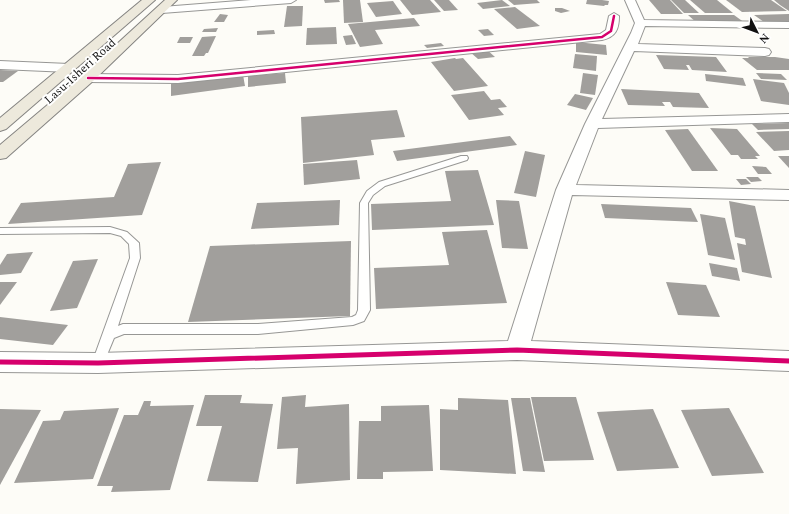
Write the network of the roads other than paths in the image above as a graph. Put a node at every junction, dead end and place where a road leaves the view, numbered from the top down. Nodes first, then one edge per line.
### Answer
1 (149, 0) edge
2 (291, 0) edge
3 (630, 0) edge
4 (166, 5) edge
5 (614, 16) dead end
6 (640, 23) junction
7 (789, 25) edge
8 (630, 46) junction
9 (765, 52) dead end
10 (0, 65) edge
11 (69, 68) junction
12 (88, 78) junction
13 (789, 118) edge
14 (592, 124) junction
15 (0, 126) edge
16 (0, 154) edge
17 (464, 158) dead end
18 (565, 190) junction
19 (789, 195) edge
20 (0, 231) edge
21 (109, 335) junction
22 (517, 350) junction
23 (789, 361) edge
24 (0, 362) edge
25 (98, 363) junction

1 - 11 main road, Lasu-Isheri Road
2 - 4 street
3 - 6 street
4 - 12 main road, Lasu-Isheri Road
5 - 12 street
6 - 7 street
6 - 8 street
8 - 9 street
8 - 14 street
10 - 11 street
11 - 15 main road, Lasu-Isheri Road
12 - 16 main road, Lasu-Isheri Road
13 - 14 street
14 - 18 street
17 - 21 lane
18 - 19 street
18 - 22 street
20 - 21 lane
21 - 25 lane
22 - 23 street
22 - 25 street
24 - 25 street

